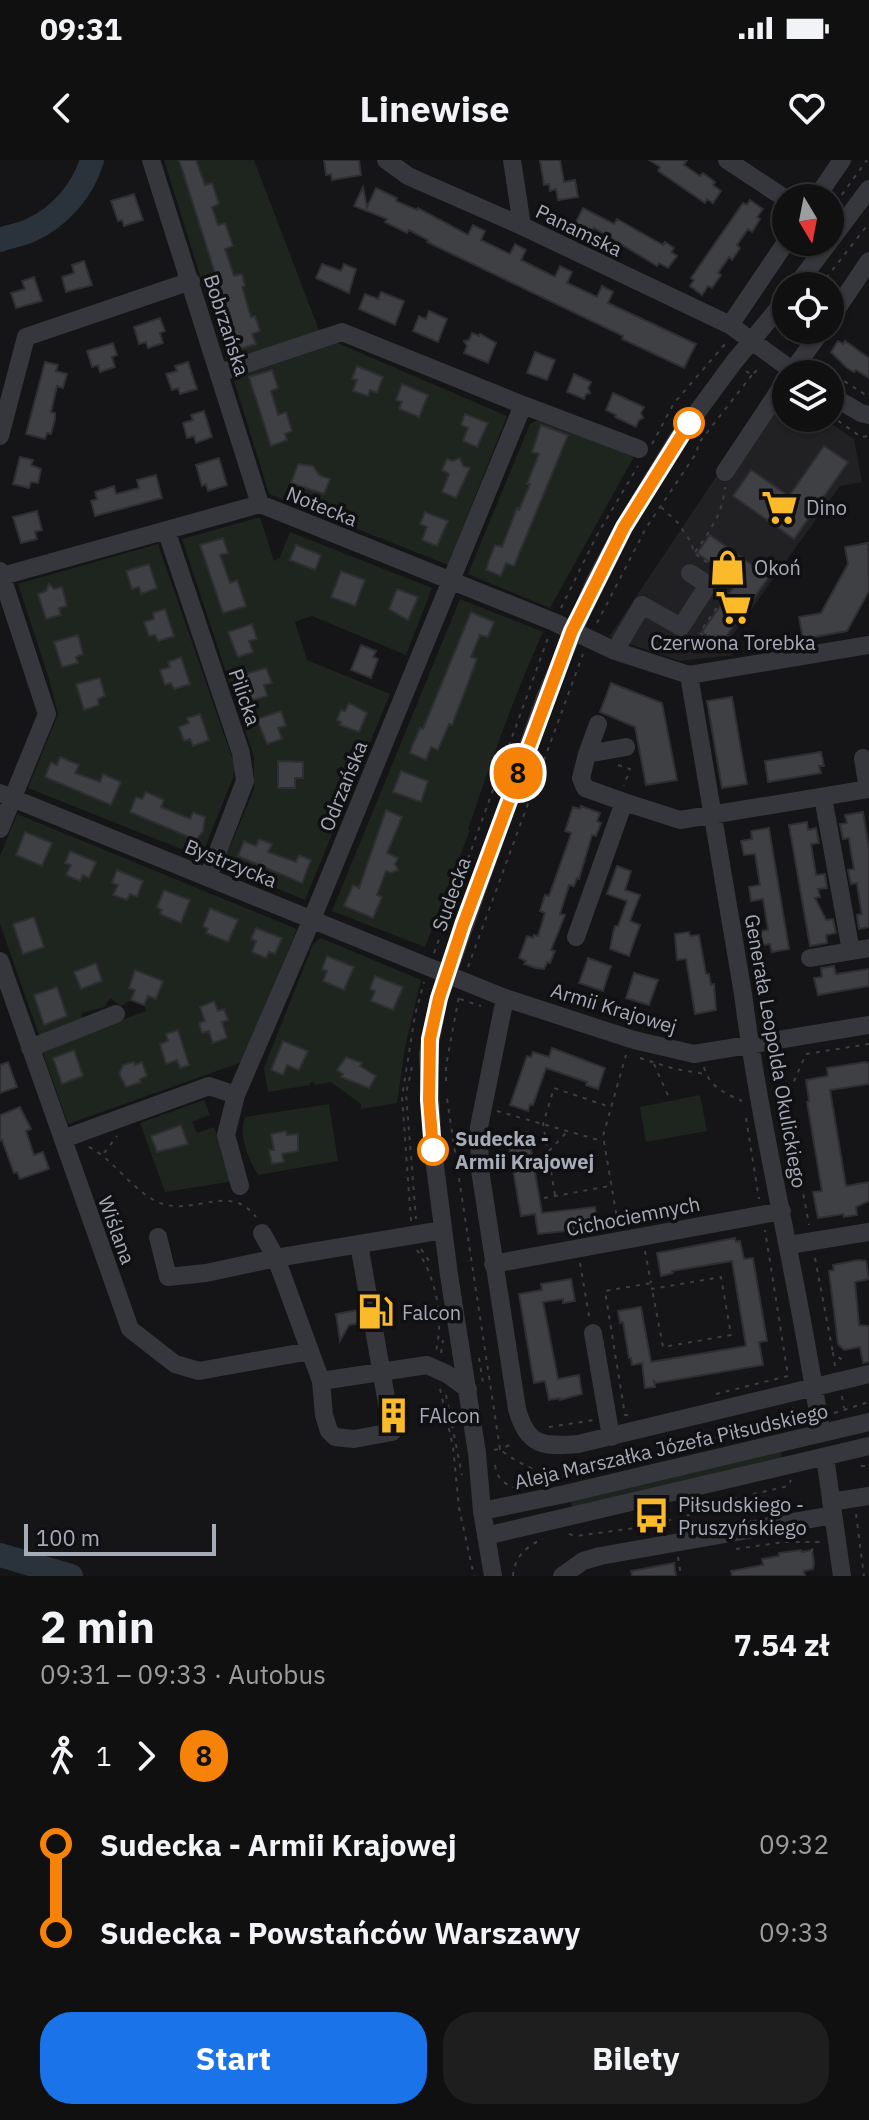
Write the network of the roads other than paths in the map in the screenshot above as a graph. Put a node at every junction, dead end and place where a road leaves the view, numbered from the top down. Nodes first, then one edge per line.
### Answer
1 (151, 160) edge
2 (386, 160) edge
3 (512, 160) edge
4 (727, 160) edge
5 (842, 160) edge
6 (826, 184) edge
7 (869, 189) edge
8 (772, 190) edge
9 (522, 226) junction
10 (787, 256) edge
11 (869, 261) edge
12 (807, 272) edge
13 (191, 281) junction
14 (844, 298) edge
15 (772, 309) edge
16 (740, 332) junction
17 (773, 360) edge
18 (219, 373) junction
19 (844, 401) edge
20 (772, 403) edge
21 (523, 405) junction
22 (869, 413) edge
23 (0, 436) edge
24 (642, 455) road end
25 (725, 472) road end
26 (260, 504) junction
27 (166, 530) junction
28 (690, 573) dead end
29 (1, 574) edge
30 (451, 582) junction
31 (572, 631) junction
32 (869, 645) edge
33 (615, 651) junction
34 (689, 675) junction
35 (598, 724) dead end
36 (626, 747) dead end
37 (587, 754) junction
38 (863, 758) dead end
39 (869, 789) edge
40 (6, 796) edge
41 (823, 797) junction
42 (623, 798) junction
43 (713, 814) junction
44 (0, 829) edge
45 (208, 877) junction
46 (312, 919) junction
47 (576, 937) dead end
48 (860, 950) edge
49 (810, 958) dead end
50 (0, 961) edge
51 (447, 974) junction
52 (505, 998) junction
53 (116, 1014) dead end
54 (869, 1025) edge
55 (750, 1046) junction
56 (30, 1048) junction
57 (236, 1095) junction
58 (67, 1137) junction
59 (240, 1186) dead end
60 (782, 1211) junction
61 (443, 1230) junction
62 (869, 1232) edge
63 (262, 1233) road end
64 (158, 1237) dead end
65 (359, 1244) junction
66 (789, 1245) junction
67 (276, 1258) junction
68 (493, 1264) junction
69 (593, 1333) road end
70 (310, 1351) junction
71 (381, 1370) junction
72 (869, 1374) edge
73 (321, 1381) junction
74 (812, 1388) junction
75 (468, 1389) junction
76 (869, 1422) edge
77 (821, 1433) junction
78 (623, 1434) junction
79 (869, 1446) edge
80 (825, 1457) junction
81 (862, 1500) edge
82 (832, 1508) junction
83 (482, 1511) junction
84 (791, 1522) junction
85 (486, 1536) junction
86 (788, 1542) road end
87 (493, 1576) edge
88 (562, 1576) edge
89 (842, 1576) edge

1 - 13 street, Bobrzańska
2 - 9 street, Panamska
3 - 9 street
4 - 8 street
5 - 6 street
7 - 12 street
9 - 16 street, Panamska
10 - 16 street
11 - 14 street
13 - 18 street, Bobrzańska
13 - 23 street
15 - 16 street, Sudecka
16 - 17 street, Panamska
16 - 31 street, Sudecka
18 - 21 street
18 - 26 street, Bobrzańska
19 - 22 street
20 - 25 street
21 - 24 street
21 - 30 street, Odrzańska
26 - 27 street, Notecka
26 - 30 street, Notecka
27 - 29 street, Notecka
27 - 45 street, Pilicka
28 - 33 street
29 - 40 street
30 - 31 street, Notecka
30 - 46 street, Odrzańska
31 - 33 street, Notecka
31 - 51 street, Sudecka
32 - 34 street
33 - 34 street, Notecka
34 - 43 street, Generała Leopolda Okulickiego
35 - 37 street
36 - 37 street
37 - 42 street
38 - 39 street
39 - 41 street
40 - 44 street
40 - 45 street, Bystrzycka
41 - 43 street
41 - 48 street
42 - 43 street
42 - 47 street
43 - 55 street, Generała Leopolda Okulickiego
45 - 46 street, Bystrzycka
46 - 51 street, Bystrzycka
46 - 57 street, Odrzańska
48 - 49 street
50 - 56 street, Wiślana
51 - 52 street, Armii Krajowej
51 - 61 street, Sudecka
52 - 55 street, Armii Krajowej
52 - 68 street
53 - 56 street
54 - 55 street, Armii Krajowej
55 - 60 street, Generała Leopolda Okulickiego
56 - 58 street, Wiślana
57 - 58 street
57 - 59 street, Odrzańska
58 - 70 street, Wiślana
60 - 66 street, Generała Leopolda Okulickiego
60 - 68 street, Cichociemnych
61 - 65 street
61 - 75 street, Sudecka
62 - 66 street
63 - 67 street
64 - 67 street
65 - 67 street
65 - 71 street
66 - 74 street, Generała Leopolda Okulickiego
67 - 70 street
68 - 78 street
69 - 78 street
70 - 73 street
71 - 73 street
71 - 73 street
71 - 75 street
72 - 74 street
74 - 77 street, Generała Leopolda Okulickiego
74 - 78 street
75 - 83 street, Sudecka
76 - 77 street, Aleja Marszałka Józefa Piłsudskiego
77 - 83 street, Aleja Marszałka Józefa Piłsudskiego
79 - 80 street
80 - 82 street
80 - 85 street
81 - 82 street
82 - 84 street
82 - 89 street
83 - 85 street, Sudecka
84 - 86 street
84 - 88 street
85 - 87 street, Sudecka

